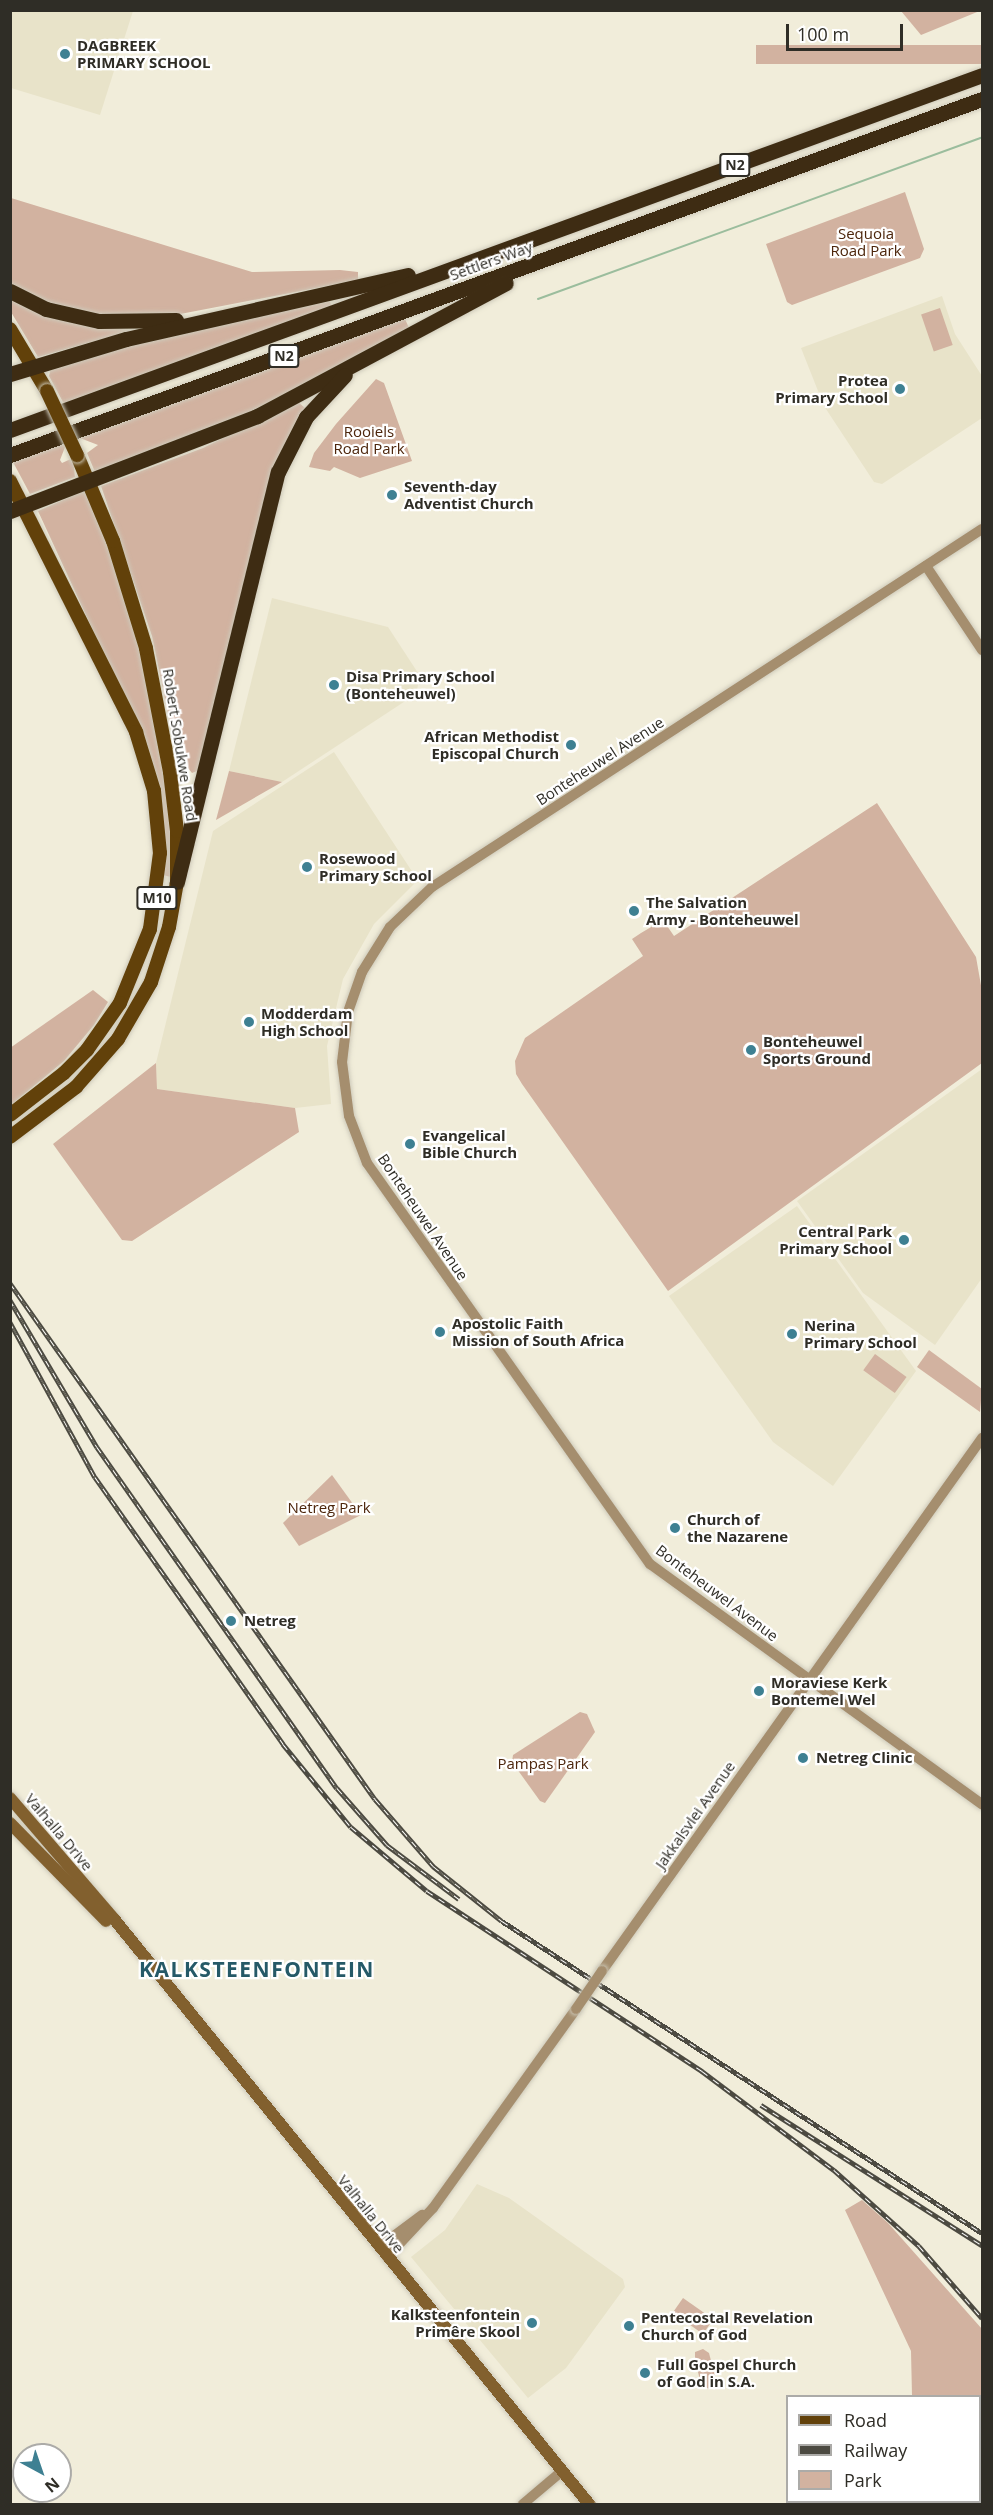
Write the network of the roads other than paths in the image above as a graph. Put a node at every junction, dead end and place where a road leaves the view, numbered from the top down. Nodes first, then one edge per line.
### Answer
1 (982, 75) edge
2 (982, 99) edge
3 (487, 255) junction
4 (557, 256) junction
5 (10, 291) edge
6 (208, 318) junction
7 (10, 328) edge
8 (371, 354) junction
9 (34, 366) junction
10 (10, 374) edge
11 (10, 430) edge
12 (10, 455) edge
13 (11, 482) edge
14 (89, 482) junction
15 (17, 509) edge
16 (982, 529) edge
17 (926, 566) junction
18 (982, 650) edge
19 (177, 882) junction
20 (10, 1115) edge
21 (10, 1137) edge
22 (982, 1438) edge
23 (809, 1680) junction
24 (10, 1798) edge
25 (982, 1804) edge
26 (10, 1823) edge
27 (130, 1942) junction
28 (383, 2252) junction
29 (562, 2471) junction
30 (523, 2505) edge
31 (589, 2505) edge

1 - 3 highway, Settlers Way / N2
2 - 4 highway, Settlers Way / N2
3 - 6 highway
3 - 11 highway, Settlers Way / N2
4 - 8 highway
4 - 12 highway, Settlers Way / N2
5 - 6 highway
6 - 9 highway
7 - 9 main road, M10
8 - 14 highway
8 - 19 highway
9 - 10 highway
9 - 14 main road, Robert Sobukwe Road / M10, bridge
13 - 15 main road, M10
14 - 15 highway
14 - 19 main road, Robert Sobukwe Road / M10
15 - 20 main road, M10
16 - 17 street, Bonteheuwel Avenue
17 - 18 street
17 - 23 street, Bonteheuwel Avenue
19 - 21 main road, Robert Sobukwe Road / M10
22 - 23 street, Jakkalsvlei Avenue
23 - 25 street, Bonteheuwel Avenue
23 - 28 street, Jakkalsvlei Avenue, bridge
24 - 27 main road, Valhalla Drive
26 - 27 main road, Valhalla Drive
27 - 28 main road, Valhalla Drive
28 - 29 main road, Valhalla Drive
29 - 30 street
29 - 31 main road, Valhalla Drive

